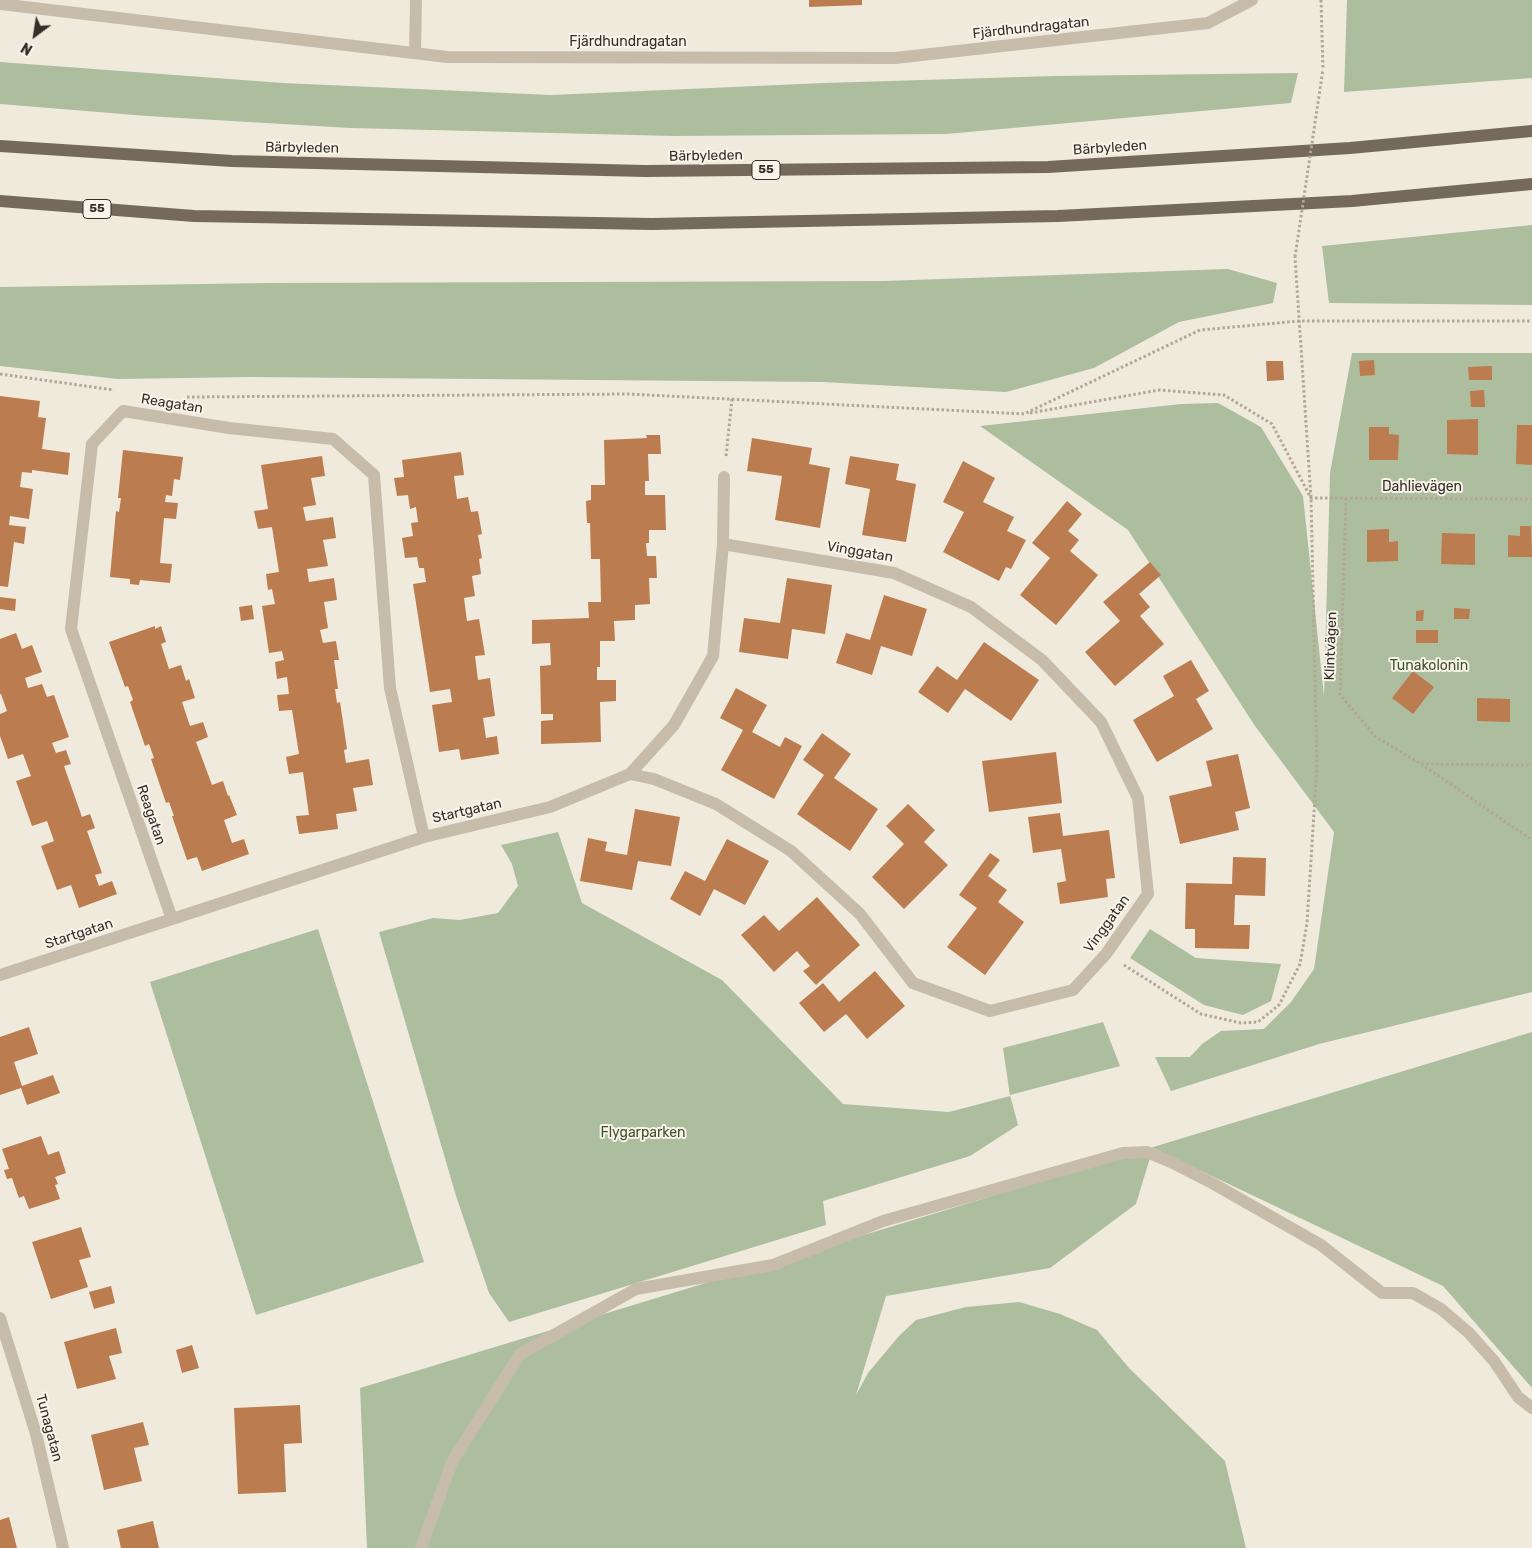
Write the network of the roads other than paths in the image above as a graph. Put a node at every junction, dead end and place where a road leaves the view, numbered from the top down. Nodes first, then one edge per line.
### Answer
1 (416, 0) edge
2 (1252, 0) edge
3 (0, 4) edge
4 (415, 52) junction
5 (1532, 131) edge
6 (0, 146) edge
7 (1532, 184) edge
8 (0, 201) edge
9 (724, 477) road end
10 (723, 544) junction
11 (630, 774) junction
12 (424, 837) junction
13 (172, 919) junction
14 (0, 975) edge
15 (0, 1318) edge
16 (1532, 1408) edge
17 (63, 1548) edge
18 (421, 1548) edge

1 - 4 street
2 - 4 street, Fjärdhundragatan
3 - 4 street, Fjärdhundragatan
5 - 6 main road, Bärbyleden / 55
7 - 8 main road, 55
9 - 10 street, Startgatan
10 - 11 street, Startgatan
10 - 11 street, Vinggatan
11 - 12 street, Startgatan
12 - 13 street, Startgatan
12 - 13 street, Reagatan
13 - 14 street, Startgatan
15 - 17 street, Tunagatan
16 - 18 street

